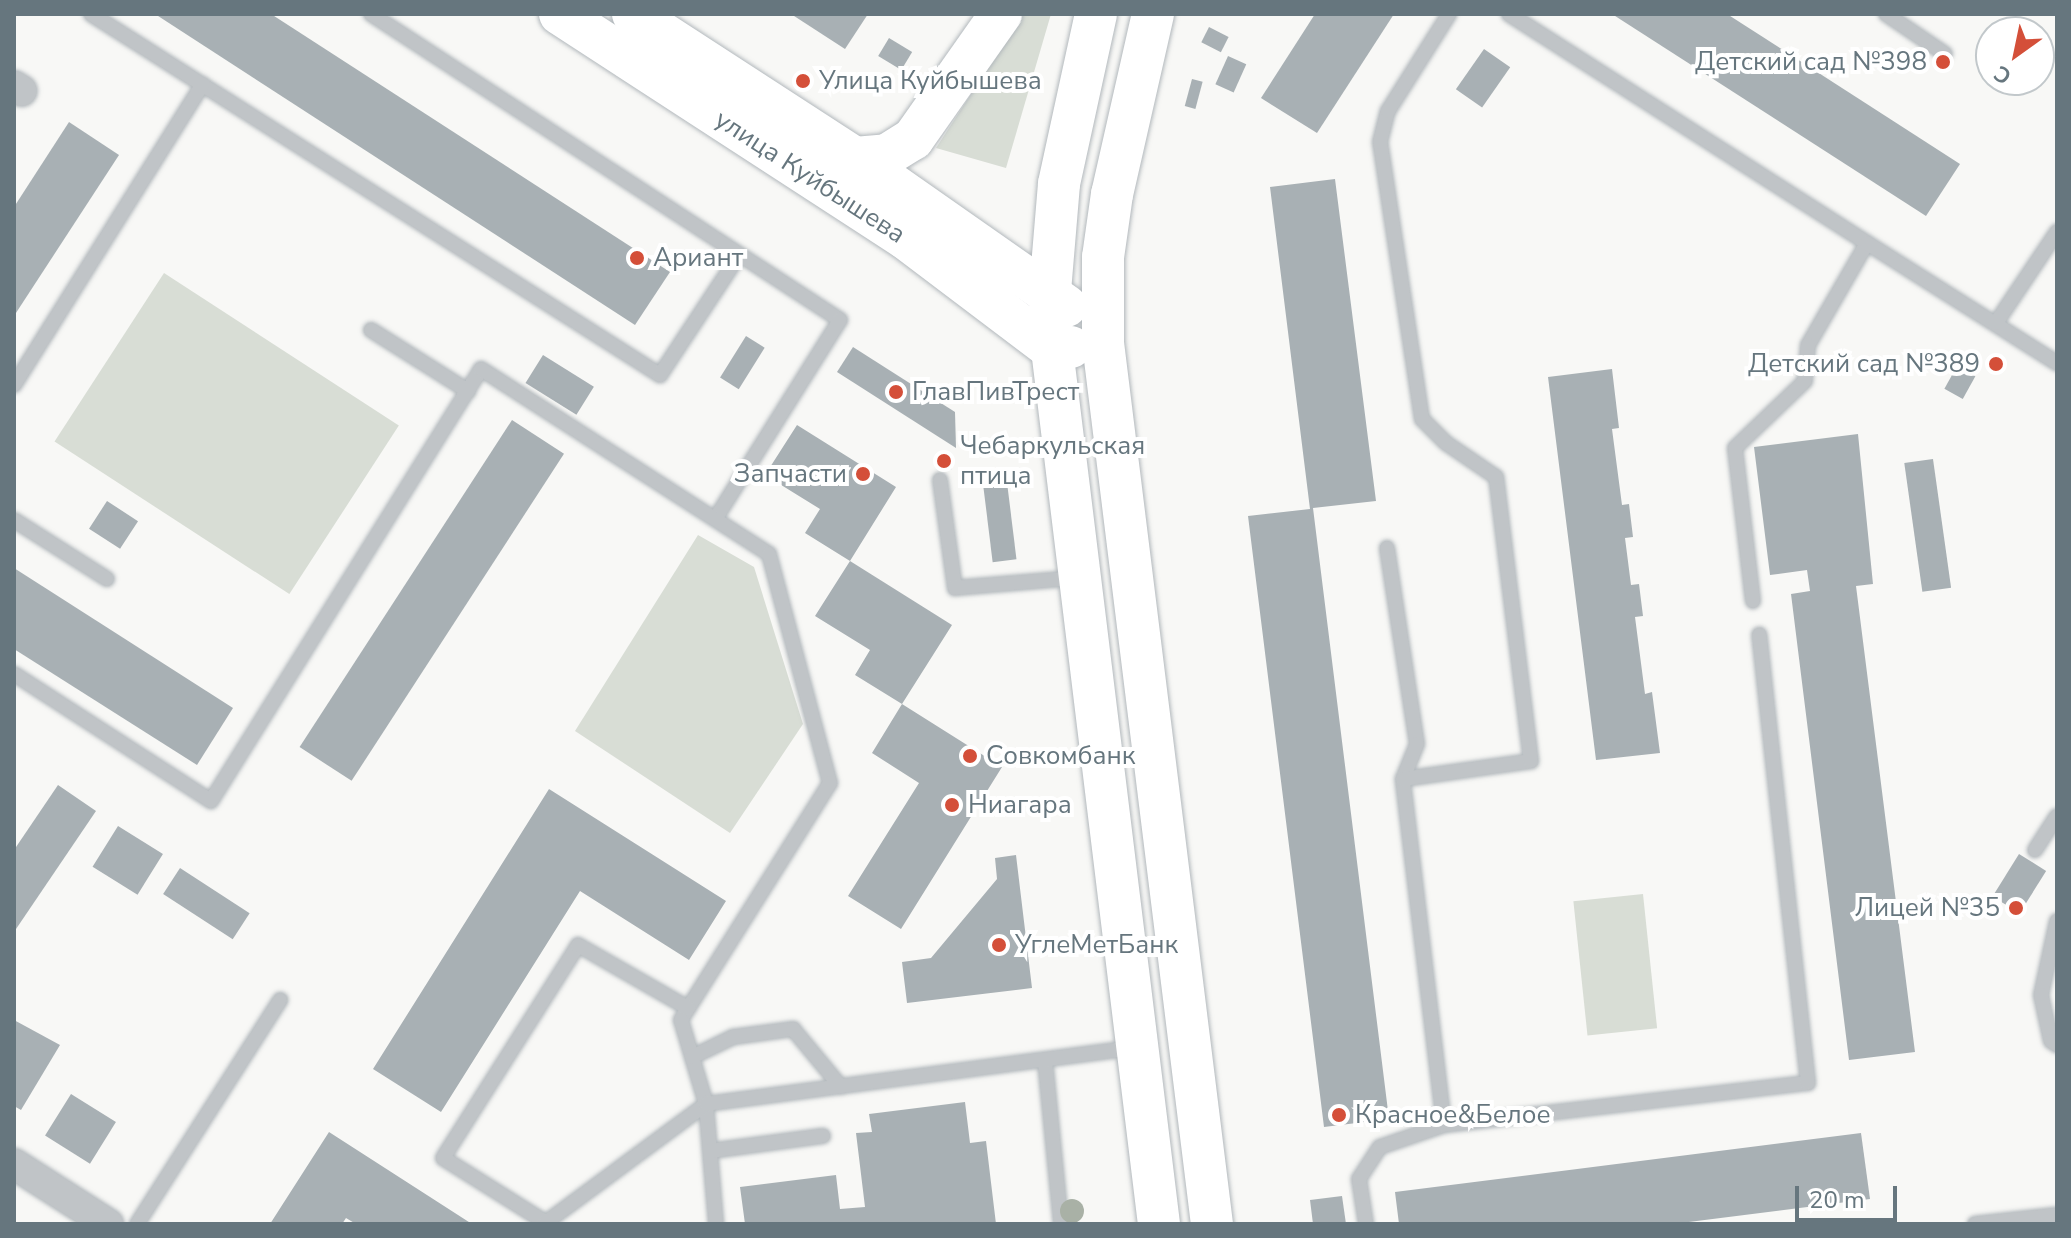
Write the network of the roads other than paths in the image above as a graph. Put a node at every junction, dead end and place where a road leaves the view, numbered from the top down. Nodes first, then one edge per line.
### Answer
1 (91, 14) edge
2 (371, 14) edge
3 (560, 14) edge
4 (633, 14) edge
5 (1001, 14) edge
6 (1096, 14) edge
7 (1153, 14) edge
8 (1449, 14) edge
9 (1509, 14) edge
10 (1886, 14) edge
11 (1904, 19) edge
12 (1945, 54) dead end
13 (203, 84) junction
14 (855, 158) junction
15 (2057, 232) edge
16 (1867, 243) junction
17 (739, 255) junction
18 (1050, 292) junction
19 (1996, 323) junction
20 (371, 330) dead end
21 (1103, 343) junction
22 (1052, 349) junction
23 (2057, 363) edge
24 (14, 385) edge
25 (468, 391) junction
26 (940, 480) dead end
27 (715, 519) junction
28 (14, 520) edge
29 (1387, 548) dead end
30 (1083, 577) junction
31 (107, 579) dead end
32 (1753, 601) dead end
33 (1759, 635) dead end
34 (14, 674) edge
35 (1403, 779) junction
36 (2057, 816) edge
37 (2035, 850) dead end
38 (2057, 921) edge
39 (280, 1000) dead end
40 (688, 1008) junction
41 (2057, 1045) edge
42 (1135, 1048) junction
43 (692, 1057) junction
44 (1045, 1060) junction
45 (841, 1087) junction
46 (706, 1104) junction
47 (1444, 1125) junction
48 (823, 1136) dead end
49 (710, 1151) junction
50 (14, 1164) edge
51 (2057, 1215) edge
52 (2007, 1222) edge
53 (544, 1223) edge
54 (108, 1224) edge
55 (137, 1224) edge
56 (716, 1224) edge
57 (1061, 1224) edge
58 (1159, 1224) edge
59 (1212, 1224) edge
60 (1366, 1224) edge
61 (1975, 1224) edge

1 - 13 lane
2 - 17 lane
3 - 22 main road, улица Куйбышева
4 - 14 main road, улица Куйбышева
5 - 14 main road
6 - 18 main road
7 - 21 main road
8 - 35 lane
9 - 16 lane
10 - 11 lane
11 - 12 lane
13 - 17 lane
13 - 24 lane
14 - 18 main road, улица Куйбышева
15 - 19 lane
16 - 19 lane
16 - 32 lane
17 - 27 lane
18 - 21 main road, улица Куйбышева
18 - 22 main road
19 - 23 lane
20 - 25 lane
21 - 22 main road
21 - 59 main road
22 - 30 main road
25 - 27 lane
25 - 34 lane
26 - 30 lane
27 - 40 lane
28 - 31 lane
29 - 35 lane
30 - 42 main road
33 - 47 lane
35 - 47 lane
36 - 37 lane
38 - 41 lane
39 - 55 lane
40 - 43 lane
40 - 53 lane
42 - 44 lane
42 - 58 main road
43 - 45 lane
43 - 46 lane
44 - 45 lane
44 - 57 lane
45 - 46 lane
46 - 49 lane
46 - 53 lane
47 - 60 lane
48 - 49 lane
49 - 56 lane
50 - 54 street
51 - 52 lane
52 - 61 lane

